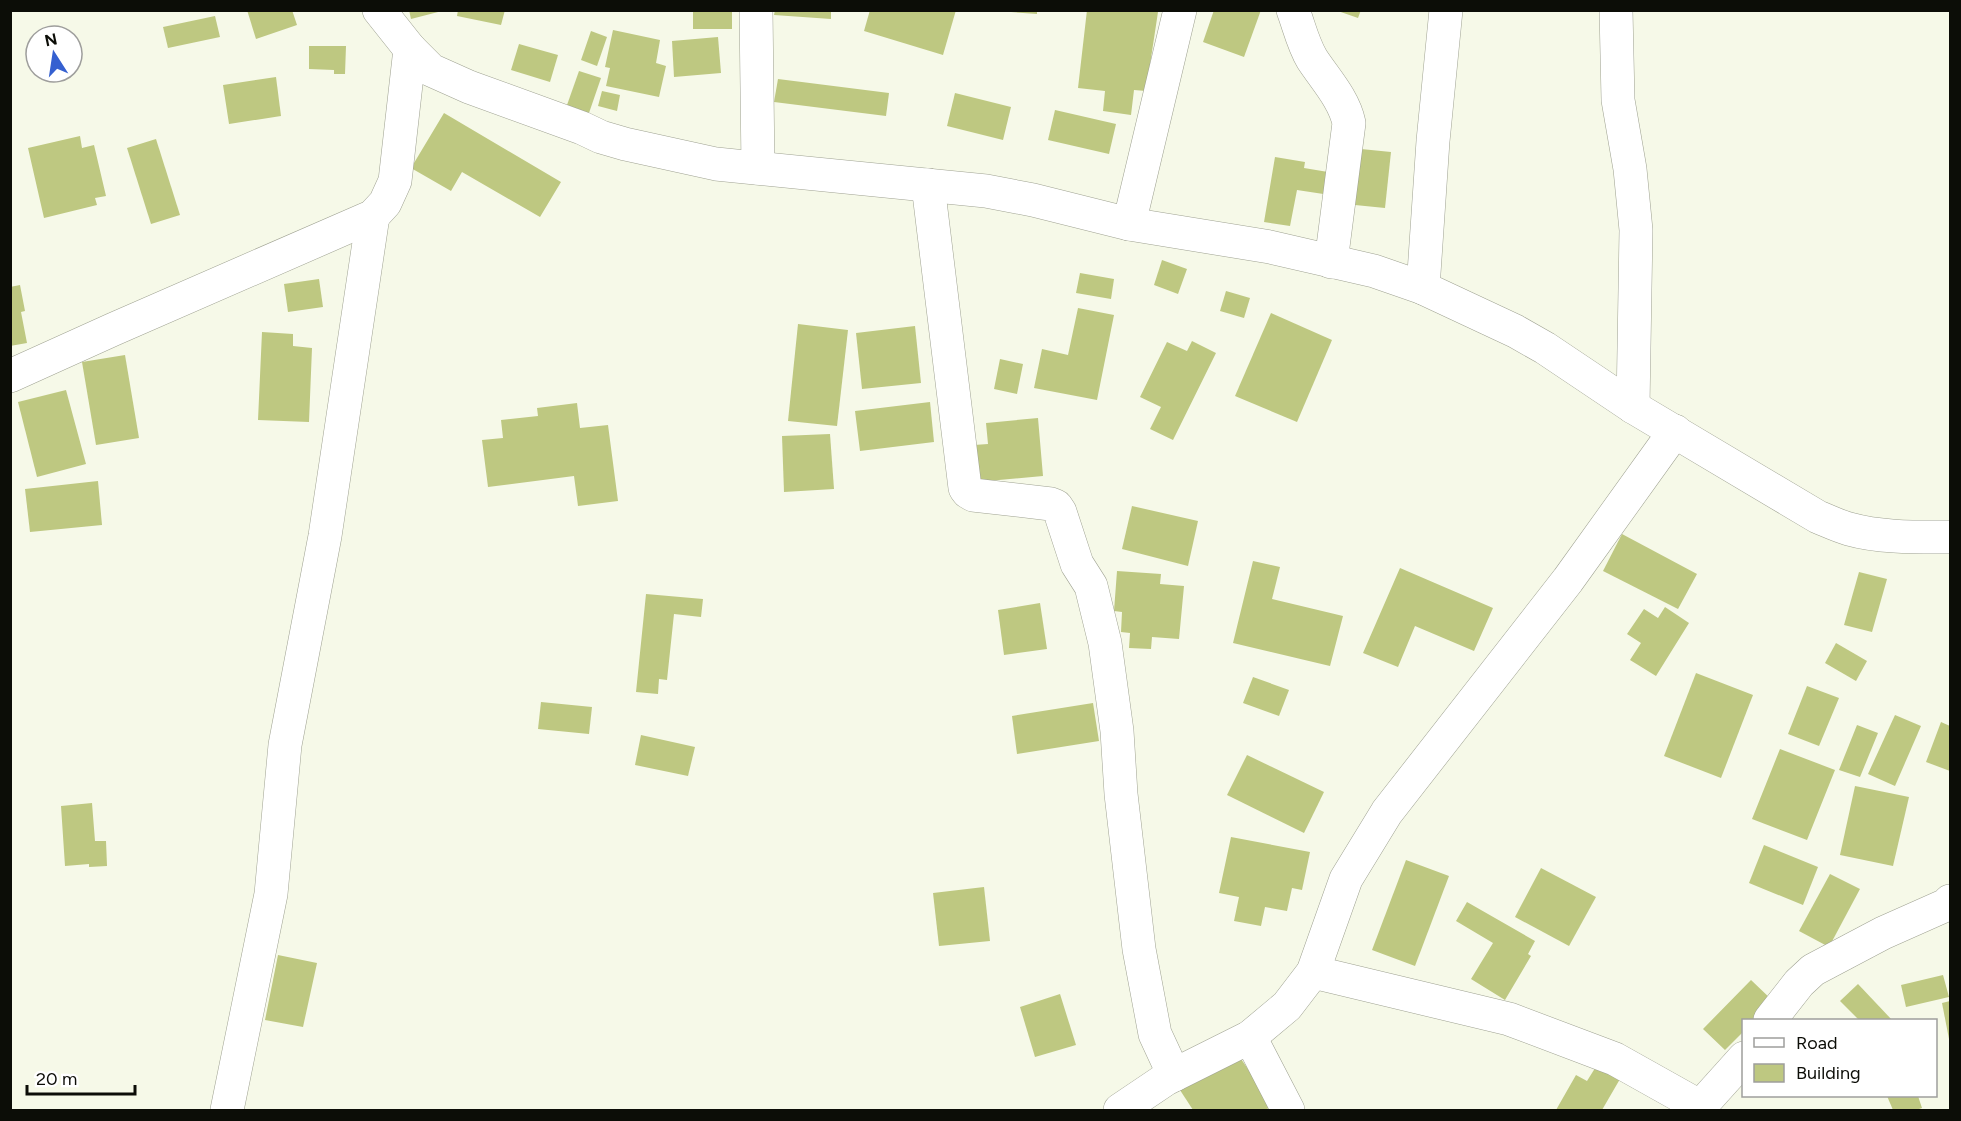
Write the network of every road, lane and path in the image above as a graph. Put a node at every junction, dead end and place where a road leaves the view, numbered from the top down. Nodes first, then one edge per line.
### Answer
1 (379, 10) edge
2 (756, 10) edge
3 (1180, 10) edge
4 (1293, 10) edge
5 (1446, 10) edge
6 (1616, 10) edge
7 (410, 49) junction
8 (758, 168) junction
9 (928, 184) junction
10 (373, 216) junction
11 (1129, 224) junction
12 (1331, 262) junction
13 (1424, 288) junction
14 (10, 376) edge
15 (1633, 407) junction
16 (1675, 431) junction
17 (1950, 537) edge
18 (1950, 901) edge
19 (1313, 972) junction
20 (1771, 1019) edge
21 (1250, 1037) junction
22 (1742, 1059) edge
23 (1174, 1076) junction
24 (1700, 1109) edge
25 (227, 1110) edge
26 (1119, 1110) edge
27 (1288, 1110) edge

1 - 7 street
2 - 8 street
3 - 11 street
4 - 12 street
5 - 13 street
6 - 15 street
7 - 8 street
7 - 10 street
8 - 9 street
9 - 11 street
9 - 23 street
10 - 14 street
10 - 25 street
11 - 12 street
12 - 13 street
13 - 15 street
15 - 16 street
16 - 17 street
16 - 19 street
18 - 20 street
19 - 21 street
19 - 24 street
21 - 23 street
21 - 27 street
22 - 24 street
23 - 26 street

